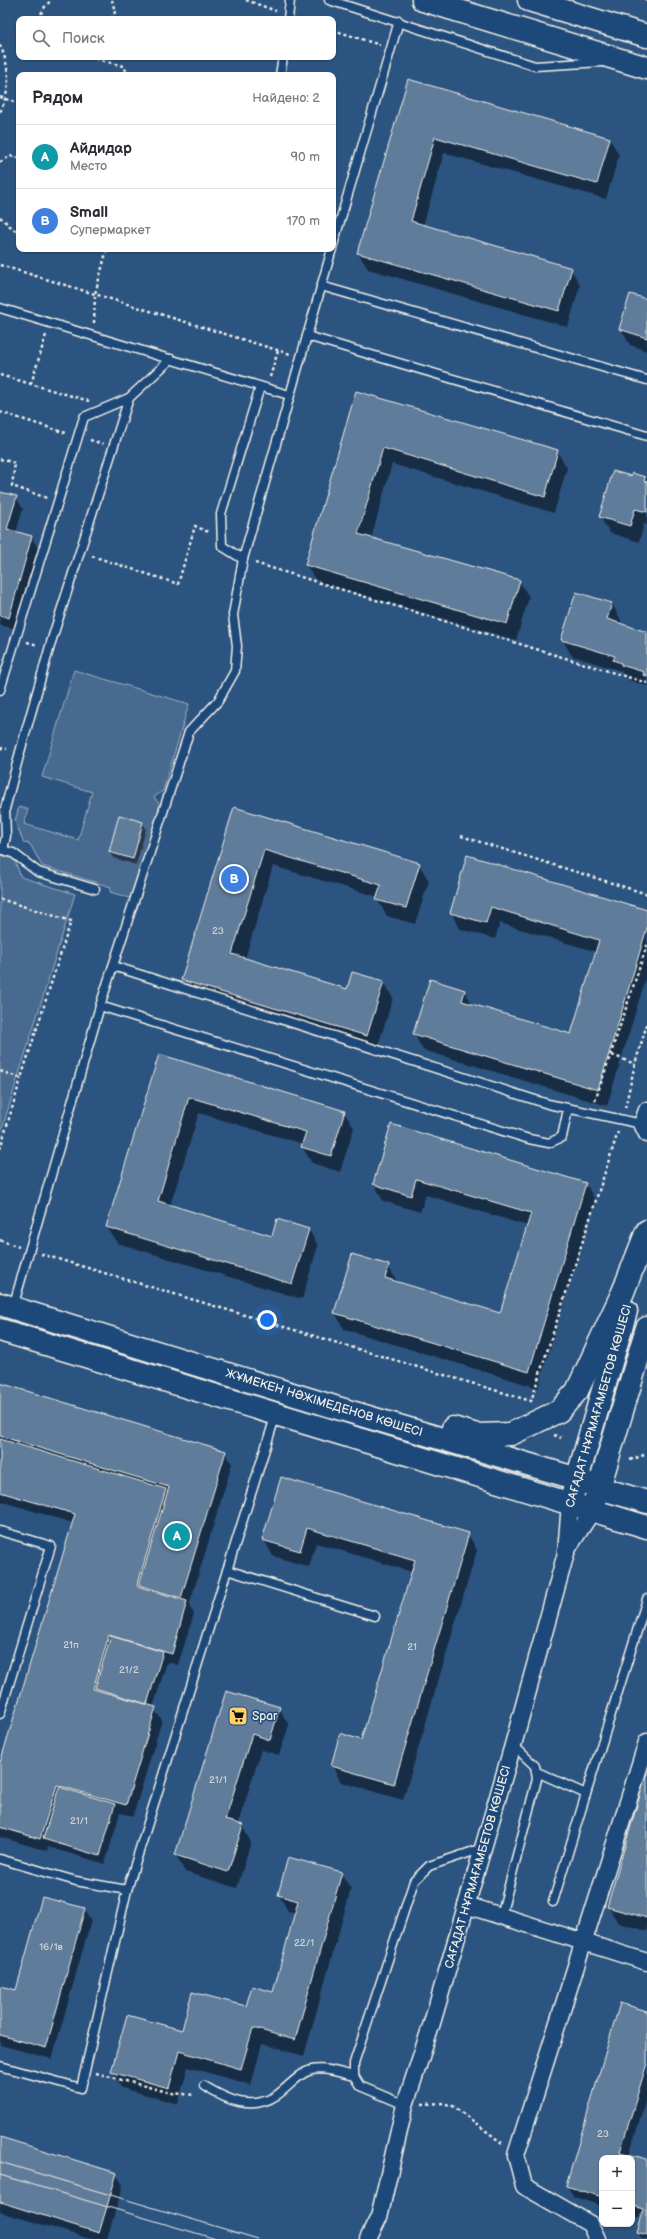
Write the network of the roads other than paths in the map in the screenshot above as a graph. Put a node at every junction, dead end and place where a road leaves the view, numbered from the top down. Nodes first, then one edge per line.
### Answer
1 (290, 0) edge
2 (329, 0) edge
3 (424, 0) edge
4 (529, 0) edge
5 (289, 16) edge
6 (399, 21) junction
7 (646, 34) edge
8 (282, 60) edge
9 (623, 61) junction
10 (647, 68) edge
11 (280, 72) edge
12 (336, 235) edge
13 (331, 252) edge
14 (321, 286) junction
15 (0, 308) edge
16 (306, 336) junction
17 (171, 359) junction
18 (647, 380) edge
19 (263, 388) junction
20 (289, 395) junction
21 (130, 398) junction
22 (647, 436) edge
23 (243, 559) junction
24 (0, 690) edge
25 (0, 814) edge
26 (4, 822) junction
27 (1, 850) edge
28 (95, 889) dead end
29 (113, 966) junction
30 (100, 1006) junction
31 (568, 1109) junction
32 (645, 1123) edge
33 (647, 1231) edge
34 (647, 1237) edge
35 (7, 1306) edge
36 (647, 1328) edge
37 (0, 1330) edge
38 (340, 1409) junction
39 (276, 1414) junction
40 (578, 1478) junction
41 (599, 1488) junction
42 (647, 1502) edge
43 (570, 1503) junction
44 (593, 1510) junction
45 (647, 1527) edge
46 (0, 1531) edge
47 (566, 1553) junction
48 (227, 1570) junction
49 (647, 1599) edge
50 (374, 1616) dead end
51 (0, 1714) edge
52 (647, 1742) edge
53 (513, 1745) junction
54 (537, 1772) junction
55 (586, 1794) junction
56 (483, 1848) junction
57 (0, 1860) edge
58 (127, 1890) junction
59 (553, 1902) dead end
60 (466, 1905) junction
61 (501, 1916) junction
62 (584, 1942) junction
63 (647, 1962) edge
64 (0, 2066) edge
65 (354, 2076) junction
66 (204, 2086) dead end
67 (406, 2105) junction
68 (368, 2239) edge
69 (597, 2239) edge

1 - 5 lane
2 - 6 lane
3 - 9 main road
4 - 7 main road
6 - 9 lane
6 - 12 lane
8 - 11 lane
9 - 10 main road
13 - 14 lane
14 - 16 lane
14 - 18 lane
15 - 17 lane
16 - 20 lane
16 - 22 lane
17 - 19 lane
17 - 21 lane
19 - 20 lane
19 - 23 lane
20 - 23 lane
21 - 24 lane
21 - 26 lane
23 - 29 lane
25 - 26 lane
26 - 27 lane
27 - 28 lane
29 - 30 lane
29 - 31 lane
30 - 31 lane
30 - 35 lane
31 - 32 lane
33 - 38 main road
34 - 40 main road, САҒАДАТ НҰРМАҒАМБЕТОВ КӨШЕСІ
35 - 38 main road, ЖҰМЕКЕН НӘЖІМЕДЕНОВ КӨШЕСІ
36 - 41 main road, САҒАДАТ НҰРМАҒАМБЕТОВ КӨШЕСІ
37 - 39 main road, ЖҰМЕКЕН НӘЖІМЕДЕНОВ КӨШЕСІ
38 - 40 main road, ЖҰМЕКЕН НӘЖІМЕДЕНОВ КӨШЕСІ
39 - 43 main road, ЖҰМЕКЕН НӘЖІМЕДЕНОВ КӨШЕСІ
39 - 48 lane
40 - 41 main road, ЖҰМЕКЕН НӘЖІМЕДЕНОВ КӨШЕСІ
40 - 43 main road, САҒАДАТ НҰРМАҒАМБЕТОВ КӨШЕСІ
41 - 42 main road, ЖҰМЕКЕН НӘЖІМЕДЕНОВ КӨШЕСІ
41 - 44 main road, САҒАДАТ НҰРМАҒАМБЕТОВ КӨШЕСІ
43 - 44 main road, ЖҰМЕКЕН НӘЖІМЕДЕНОВ КӨШЕСІ
43 - 47 street, САҒАДАТ НҰРМАҒАМБЕТОВ КӨШЕСІ
44 - 45 main road, ЖҰМЕКЕН НӘЖІМЕДЕНОВ КӨШЕСІ
44 - 47 street, САҒАДАТ НҰРМАҒАМБЕТОВ КӨШЕСІ
46 - 51 lane
47 - 53 street, САҒАДАТ НҰРМАҒАМБЕТОВ КӨШЕСІ
48 - 50 lane
48 - 58 lane
49 - 55 lane
52 - 62 street
53 - 54 lane
53 - 56 street, САҒАДАТ НҰРМАҒАМБЕТОВ КӨШЕСІ
54 - 55 lane
54 - 61 lane
55 - 59 lane
56 - 60 street, САҒАДАТ НҰРМАҒАМБЕТОВ КӨШЕСІ
56 - 65 lane
57 - 58 lane
58 - 64 lane
60 - 61 street
60 - 67 street, САҒАДАТ НҰРМАҒАМБЕТОВ КӨШЕСІ
61 - 62 street
62 - 63 street
62 - 69 street
65 - 66 lane
65 - 67 lane
67 - 68 street, САҒАДАТ НҰРМАҒАМБЕТОВ КӨШЕСІ

